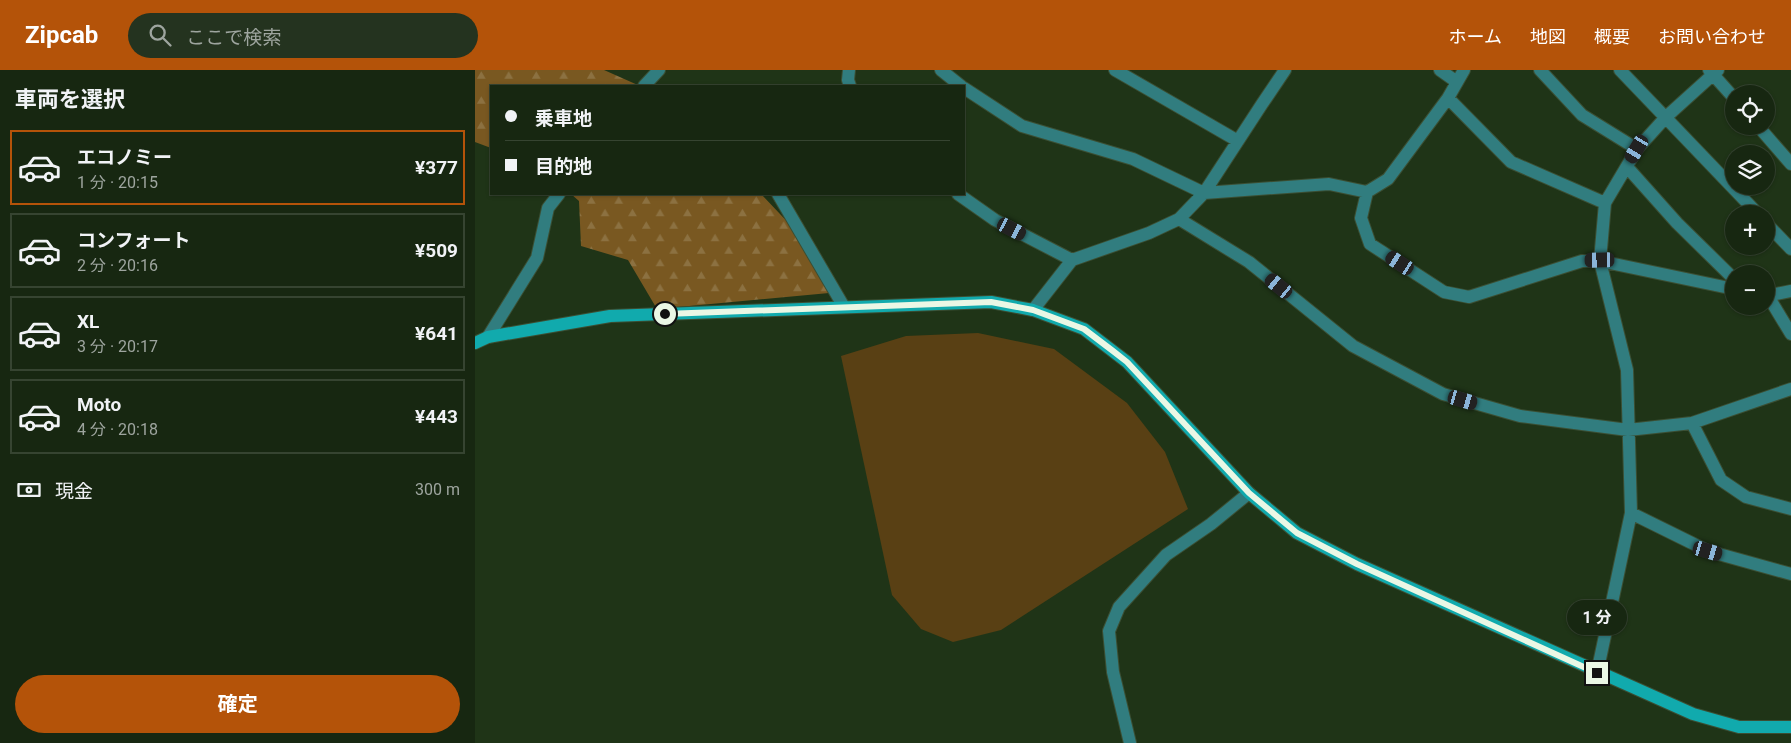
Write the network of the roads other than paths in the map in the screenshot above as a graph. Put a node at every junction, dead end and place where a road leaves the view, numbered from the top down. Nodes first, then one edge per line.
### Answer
1 (659, 70) edge
2 (849, 70) edge
3 (941, 70) edge
4 (1115, 70) edge
5 (1285, 70) edge
6 (1440, 70) edge
7 (1464, 70) edge
8 (1540, 70) edge
9 (1620, 70) edge
10 (1713, 71) edge
11 (1457, 82) junction
12 (645, 85) edge
13 (850, 85) edge
14 (960, 85) edge
15 (1725, 86) edge
16 (965, 89) edge
17 (1448, 98) junction
18 (1666, 117) junction
19 (1766, 135) edge
20 (1238, 141) junction
21 (1637, 149) junction
22 (1791, 164) edge
23 (1627, 167) junction
24 (1367, 192) junction
25 (1204, 193) junction
26 (558, 195) edge
27 (779, 195) edge
28 (959, 195) edge
29 (1605, 204) junction
30 (1749, 205) edge
31 (1179, 219) junction
32 (1775, 232) edge
33 (1791, 249) edge
34 (1072, 260) junction
35 (1600, 260) junction
36 (1725, 270) edge
37 (1725, 287) edge
38 (1791, 291) edge
39 (1775, 294) edge
40 (844, 307) junction
41 (1775, 309) edge
42 (1033, 310) junction
43 (1791, 334) edge
44 (487, 337) junction
45 (475, 343) edge
46 (1791, 389) edge
47 (1691, 423) junction
48 (1628, 430) junction
49 (1249, 493) junction
50 (1791, 509) edge
51 (1631, 513) junction
52 (1791, 574) edge
53 (1597, 673) junction
54 (1791, 728) edge
55 (1130, 743) edge

1 - 12 street
2 - 13 street
3 - 14 street
4 - 20 street
5 - 20 street
6 - 11 street
7 - 11 street
8 - 21 street
9 - 18 street
10 - 15 street
10 - 18 street
11 - 17 street
16 - 25 street
17 - 24 street
17 - 29 street
18 - 21 street
18 - 30 street
19 - 22 street
20 - 25 street
21 - 23 street
23 - 29 street
23 - 36 street
24 - 25 street
24 - 35 street
25 - 31 street
26 - 44 street
27 - 40 street
28 - 34 street
29 - 35 street
31 - 34 street
31 - 48 street
32 - 33 street
34 - 42 street
35 - 37 street
35 - 48 street
38 - 39 street
40 - 42 street
40 - 44 street
41 - 43 street
42 - 49 street
44 - 45 street
46 - 47 street
47 - 48 street
47 - 50 street
48 - 51 street
49 - 53 street
49 - 55 street
51 - 52 street
51 - 53 street
53 - 54 street

